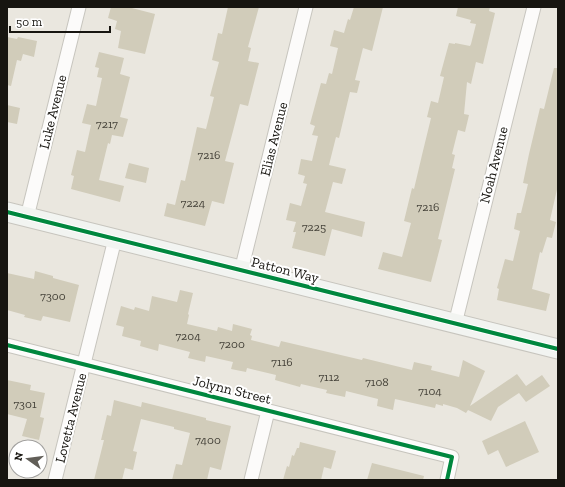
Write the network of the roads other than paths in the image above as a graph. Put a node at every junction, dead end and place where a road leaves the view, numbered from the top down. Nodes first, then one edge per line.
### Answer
1 (79, 7) edge
2 (306, 7) edge
3 (534, 7) edge
4 (7, 212) edge
5 (27, 218) junction
6 (115, 239) junction
7 (241, 271) junction
8 (455, 324) junction
9 (7, 345) edge
10 (558, 349) edge
11 (84, 364) junction
12 (268, 410) junction
13 (55, 480) edge
14 (251, 480) edge
15 (447, 480) edge

1 - 5 street, Luke Avenue
2 - 7 street, Elias Avenue
3 - 8 street, Noah Avenue
4 - 5 street, Patton Way
5 - 6 street, Patton Way
6 - 7 street, Patton Way
6 - 11 street, Lovetta Avenue
7 - 8 street, Patton Way
8 - 10 street, Patton Way
9 - 11 street, Jolynn Street
11 - 12 street, Jolynn Street
11 - 13 street, Lovetta Avenue
12 - 14 street
12 - 15 street, Jolynn Street

